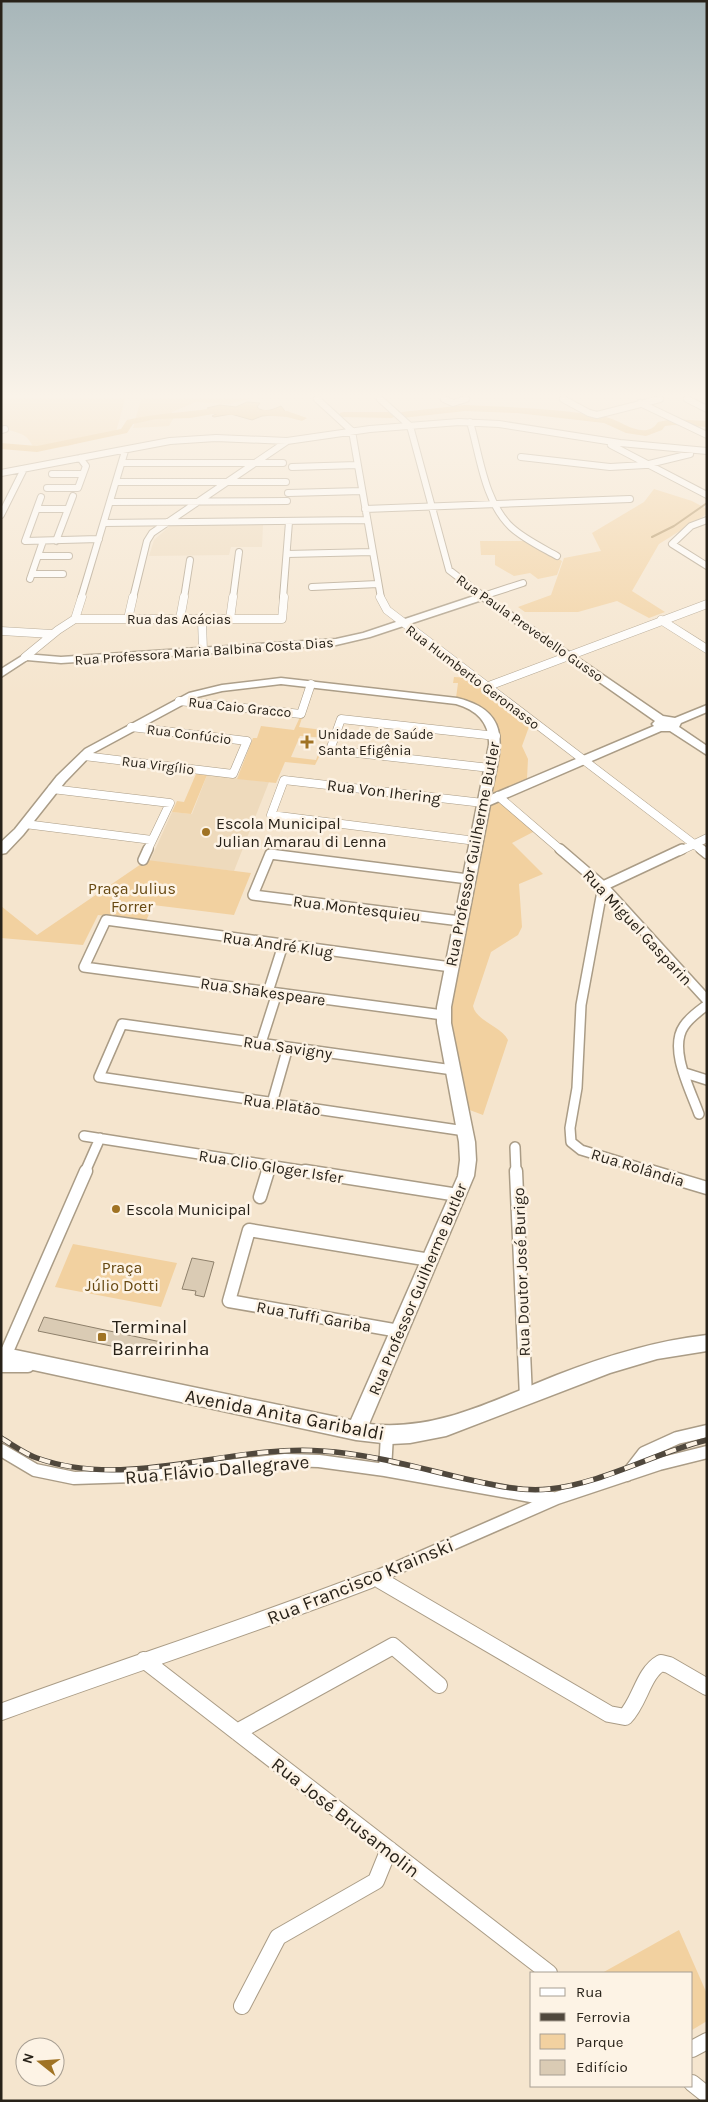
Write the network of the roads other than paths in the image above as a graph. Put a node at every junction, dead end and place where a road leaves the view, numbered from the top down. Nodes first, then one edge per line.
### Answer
1 (10, 497) edge
2 (41, 497) dead end
3 (73, 497) edge
4 (111, 497) edge
5 (205, 497) edge
6 (363, 497) edge
7 (429, 497) edge
8 (492, 497) edge
9 (630, 499) dead end
10 (287, 501) dead end
11 (110, 502) junction
12 (198, 502) junction
13 (494, 504) junction
14 (431, 506) junction
15 (37, 509) junction
16 (68, 509) junction
17 (365, 509) junction
18 (1, 515) edge
19 (367, 520) junction
20 (707, 520) edge
21 (289, 522) junction
22 (104, 523) junction
23 (166, 523) junction
24 (99, 539) junction
25 (44, 541) junction
26 (56, 541) junction
27 (239, 552) dead end
28 (372, 552) junction
29 (287, 554) junction
30 (38, 556) junction
31 (69, 556) dead end
32 (557, 556) dead end
33 (190, 560) dead end
34 (707, 566) edge
35 (63, 574) dead end
36 (523, 582) dead end
37 (378, 584) junction
38 (312, 587) dead end
39 (483, 596) junction
40 (707, 604) edge
41 (75, 619) junction
42 (128, 619) junction
43 (180, 619) junction
44 (202, 619) junction
45 (230, 619) junction
46 (661, 620) junction
47 (402, 623) junction
48 (1, 631) edge
49 (52, 634) junction
50 (707, 649) edge
51 (204, 652) junction
52 (568, 656) junction
53 (25, 657) junction
54 (1, 674) edge
55 (311, 684) junction
56 (486, 687) junction
57 (179, 701) junction
58 (707, 708) edge
59 (667, 724) junction
60 (131, 727) junction
61 (496, 736) junction
62 (707, 752) edge
63 (84, 756) junction
64 (583, 760) junction
65 (490, 768) junction
66 (233, 774) joint
67 (52, 789) junction
68 (498, 796) junction
69 (483, 803) junction
70 (25, 824) junction
71 (707, 838) edge
72 (152, 840) junction
73 (476, 841) junction
74 (694, 844) junction
75 (1, 850) edge
76 (707, 854) edge
77 (143, 860) dead end
78 (468, 879) junction
79 (604, 886) junction
80 (460, 921) junction
81 (283, 944) junction
82 (84, 967) joint
83 (451, 967) junction
84 (273, 992) junction
85 (707, 1000) edge
86 (707, 1005) edge
87 (443, 1015) junction
88 (261, 1043) junction
89 (288, 1047) junction
90 (453, 1070) junction
91 (685, 1073) junction
92 (100, 1077) joint
93 (707, 1080) edge
94 (272, 1103) junction
95 (699, 1114) dead end
96 (465, 1132) junction
97 (84, 1136) dead end
98 (100, 1138) junction
99 (515, 1146) dead end
100 (270, 1166) junction
101 (707, 1188) edge
102 (458, 1196) junction
103 (260, 1197) dead end
104 (430, 1260) junction
105 (399, 1331) junction
106 (707, 1343) edge
107 (2, 1359) edge
108 (526, 1397) junction
109 (356, 1431) junction
110 (707, 1431) edge
111 (387, 1435) junction
112 (1, 1450) edge
113 (707, 1452) edge
114 (385, 1470) junction
115 (627, 1475) junction
116 (557, 1498) junction
117 (376, 1578) junction
118 (144, 1660) junction
119 (439, 1685) dead end
120 (707, 1687) edge
121 (1, 1712) edge
122 (236, 1732) junction
123 (388, 1849) junction
124 (548, 1972) edge
125 (242, 2006) dead end
126 (707, 2041) edge
127 (693, 2048) edge
128 (693, 2084) edge
129 (707, 2095) edge

1 - 18 street
2 - 15 street
3 - 16 street
4 - 11 street
5 - 12 street
6 - 17 street, Rua Humberto Geronasso
7 - 14 street, Rua Paula Prevedello Gusso
8 - 13 street
9 - 13 street
10 - 12 street
11 - 12 street
11 - 22 street
12 - 23 street
13 - 14 street
13 - 32 street
14 - 17 street
14 - 39 street, Rua Paula Prevedello Gusso
15 - 16 street
15 - 25 street
16 - 26 street
17 - 19 street, Rua Humberto Geronasso
19 - 21 street
19 - 28 street, Rua Humberto Geronasso
20 - 34 street
21 - 23 street
21 - 29 street
22 - 23 street
22 - 24 street
23 - 42 street
24 - 26 street
24 - 41 street
25 - 26 street
25 - 30 street
27 - 45 street
28 - 29 street
28 - 37 street, Rua Humberto Geronasso
29 - 45 street, Rua das Acácias
30 - 31 street
30 - 35 street
33 - 43 street
36 - 39 street, Rua Professora Maria Balbina Costa Dias
37 - 38 street
37 - 47 street, Rua Humberto Geronasso
39 - 47 main road, Rua Professora Maria Balbina Costa Dias
39 - 52 main road, Rua Paula Prevedello Gusso
40 - 46 street
41 - 42 street, Rua das Acácias
41 - 49 street
42 - 43 street, Rua das Acácias
43 - 44 street, Rua das Acácias
44 - 45 street, Rua das Acácias
44 - 51 street
46 - 50 street
46 - 52 street
47 - 51 main road, Rua Professora Maria Balbina Costa Dias
47 - 56 street, Rua Humberto Geronasso
48 - 49 street
49 - 53 street
51 - 53 main road, Rua Professora Maria Balbina Costa Dias
52 - 56 street
52 - 59 main road, Rua Paula Prevedello Gusso
53 - 54 main road
55 - 57 main road, Rua Professor Guilherme Butler
55 - 57 street, Rua Caio Gracco
55 - 61 main road, Rua Professor Guilherme Butler
56 - 64 street, Rua Humberto Geronasso
57 - 60 main road, Rua Professor Guilherme Butler
58 - 59 main road
59 - 62 main road, Rua Paula Prevedello Gusso
59 - 64 main road
60 - 63 main road, Rua Professor Guilherme Butler
60 - 66 street, Rua Confúcio
61 - 65 main road, Rua Professor Guilherme Butler
61 - 65 street
63 - 66 street, Rua Virgílio
63 - 67 main road, Rua Professor Guilherme Butler
64 - 68 main road
64 - 74 street, Rua Humberto Geronasso
65 - 69 main road, Rua Professor Guilherme Butler
67 - 70 main road, Rua Professor Guilherme Butler
67 - 72 street
68 - 69 main road
68 - 79 street, Rua Miguel Gasparin
69 - 73 main road, Rua Professor Guilherme Butler
69 - 73 street, Rua Von Ihering
70 - 72 street
70 - 75 main road, Rua Professor Guilherme Butler
71 - 74 street
72 - 77 street
73 - 78 main road, Rua Professor Guilherme Butler
74 - 76 street, Rua Humberto Geronasso
74 - 79 street
78 - 80 main road, Rua Professor Guilherme Butler
78 - 80 street, Rua Montesquieu
79 - 85 street, Rua Miguel Gasparin
79 - 101 street, Rua Rolândia
80 - 83 main road, Rua Professor Guilherme Butler
81 - 82 street, Rua André Klug
81 - 83 street, Rua André Klug
81 - 84 street
82 - 84 street, Rua Shakespeare
83 - 87 main road, Rua Professor Guilherme Butler
84 - 87 street, Rua Shakespeare
84 - 88 street
86 - 91 street
87 - 90 main road, Rua Professor Guilherme Butler
88 - 89 street, Rua Savigny
88 - 92 street, Rua Savigny
89 - 90 street, Rua Savigny
89 - 94 street
90 - 96 main road, Rua Professor Guilherme Butler
91 - 93 street
91 - 95 street
92 - 94 street, Rua Platão
94 - 96 street, Rua Platão
96 - 102 main road, Rua Professor Guilherme Butler
97 - 98 street, Rua Clio Gloger Isfer
98 - 100 street, Rua Clio Gloger Isfer
98 - 107 street
99 - 108 street, Rua Doutor José Burigo
100 - 102 street, Rua Clio Gloger Isfer
100 - 103 street
102 - 104 main road, Rua Professor Guilherme Butler
104 - 105 main road, Rua Professor Guilherme Butler
104 - 105 street, Rua Tuffi Gariba
105 - 109 main road, Rua Professor Guilherme Butler
106 - 108 main road, Avenida Anita Garibaldi
107 - 109 main road, Avenida Anita Garibaldi
108 - 111 main road, Avenida Anita Garibaldi
109 - 111 main road, Avenida Anita Garibaldi
110 - 115 street
111 - 114 street
112 - 114 street, Rua Flávio Dallegrave
113 - 115 street
114 - 116 street, Rua Flávio Dallegrave
115 - 116 street, Rua Francisco Krainski
116 - 117 street, Rua Francisco Krainski
117 - 118 street, Rua Francisco Krainski
117 - 120 street
118 - 121 street, Rua Francisco Krainski
118 - 122 street, Rua José Brusamolin
119 - 122 street
122 - 123 street, Rua José Brusamolin
123 - 124 street, Rua José Brusamolin
123 - 125 street
126 - 127 street
128 - 129 street

